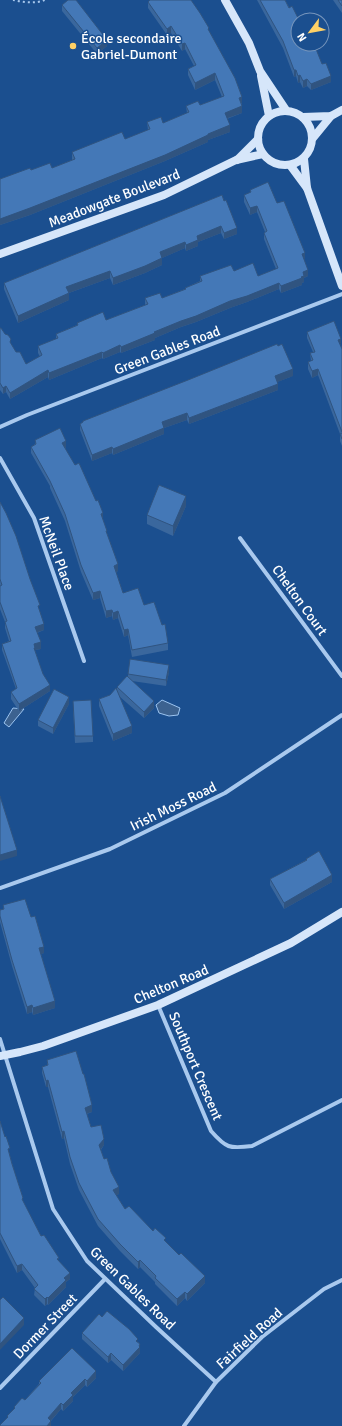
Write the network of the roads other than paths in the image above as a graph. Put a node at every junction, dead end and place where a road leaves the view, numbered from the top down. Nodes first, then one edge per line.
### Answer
1 (224, 0) edge
2 (260, 71) junction
3 (286, 110) junction
4 (342, 110) edge
5 (269, 116) junction
6 (331, 116) junction
7 (303, 117) junction
8 (313, 138) junction
9 (258, 139) junction
10 (263, 154) junction
11 (304, 158) junction
12 (236, 160) junction
13 (290, 165) junction
14 (307, 188) junction
15 (0, 254) edge
16 (342, 286) edge
17 (342, 294) edge
18 (0, 427) edge
19 (0, 458) edge
20 (240, 538) dead end
21 (84, 661) dead end
22 (342, 676) edge
23 (342, 715) edge
24 (0, 888) edge
25 (342, 912) edge
26 (158, 1005) junction
27 (0, 1039) edge
28 (2, 1055) edge
29 (342, 1100) edge
30 (105, 1279) junction
31 (342, 1280) edge
32 (216, 1382) junction
33 (0, 1388) edge
34 (184, 1426) edge

1 - 2 street
2 - 3 street
2 - 5 street
3 - 5 street
3 - 7 street
4 - 6 street
5 - 9 street
6 - 7 street
6 - 8 street
7 - 8 street
8 - 11 street
9 - 10 street
9 - 12 street, Meadowgate Boulevard
10 - 12 street, Meadowgate Boulevard
10 - 13 street
11 - 13 street
11 - 14 street
12 - 15 street, Meadowgate Boulevard
13 - 14 street
14 - 16 street
17 - 18 street, Green Gables Road
19 - 21 street, McNeil Place
20 - 22 street, Chelton Court
23 - 24 street, Irish Moss Road
25 - 26 street, Chelton Road
26 - 28 street, Chelton Road
26 - 29 street, Southport Crescent
27 - 28 street, Green Gables Road
28 - 30 street, Green Gables Road
30 - 32 street, Green Gables Road
30 - 33 street, Dormer Street
31 - 32 street, Fairfield Road
32 - 34 street, Fairfield Road

